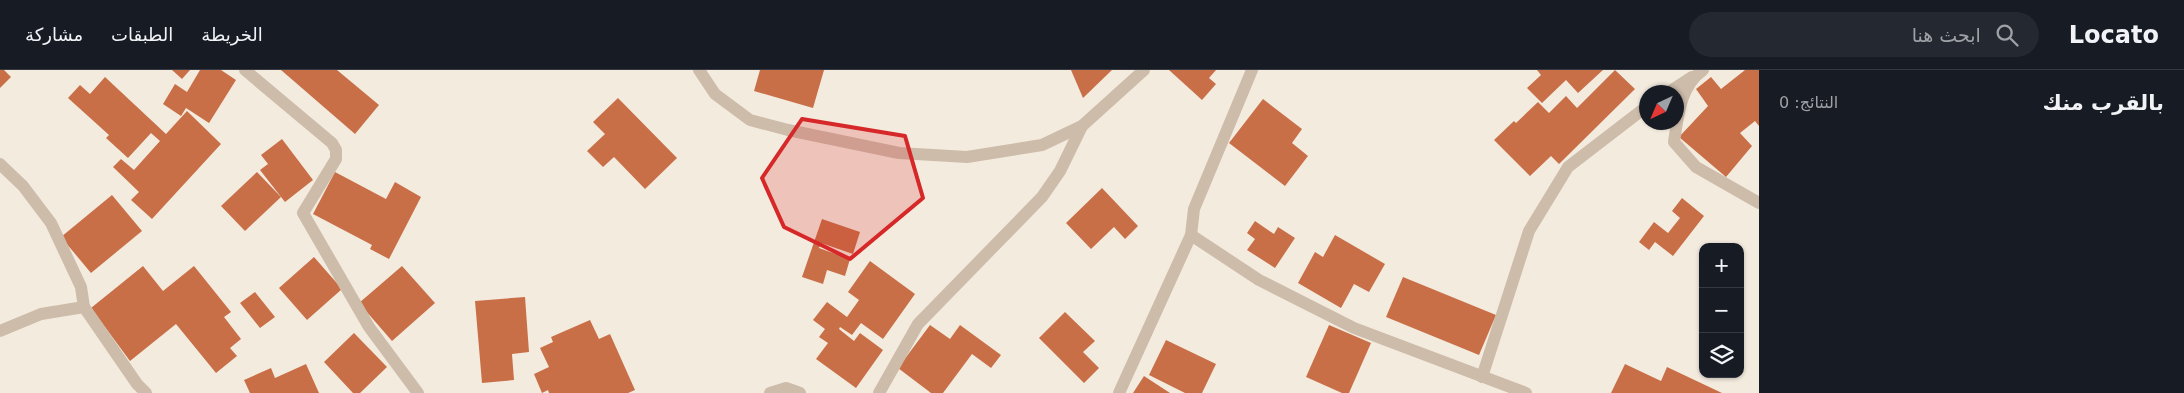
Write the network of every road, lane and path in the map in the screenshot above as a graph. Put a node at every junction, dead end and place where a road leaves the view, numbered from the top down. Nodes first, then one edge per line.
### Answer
1 (245, 70) edge
2 (699, 70) edge
3 (1144, 70) edge
4 (1252, 70) edge
5 (1699, 73) edge
6 (1680, 85) edge
7 (1639, 112) edge
8 (1082, 126) junction
9 (0, 164) edge
10 (1759, 203) edge
11 (1191, 235) junction
12 (84, 307) junction
13 (0, 331) edge
14 (1482, 377) junction
15 (146, 393) edge
16 (418, 393) edge
17 (770, 393) edge
18 (800, 393) edge
19 (878, 393) edge
20 (1118, 393) edge
21 (1526, 393) edge

1 - 16 street
2 - 8 street
3 - 8 street
4 - 11 street
5 - 6 street
5 - 10 street
7 - 14 street
8 - 19 street
9 - 12 street
11 - 14 street
11 - 20 street
12 - 13 street
12 - 15 street
14 - 21 street
17 - 18 street

